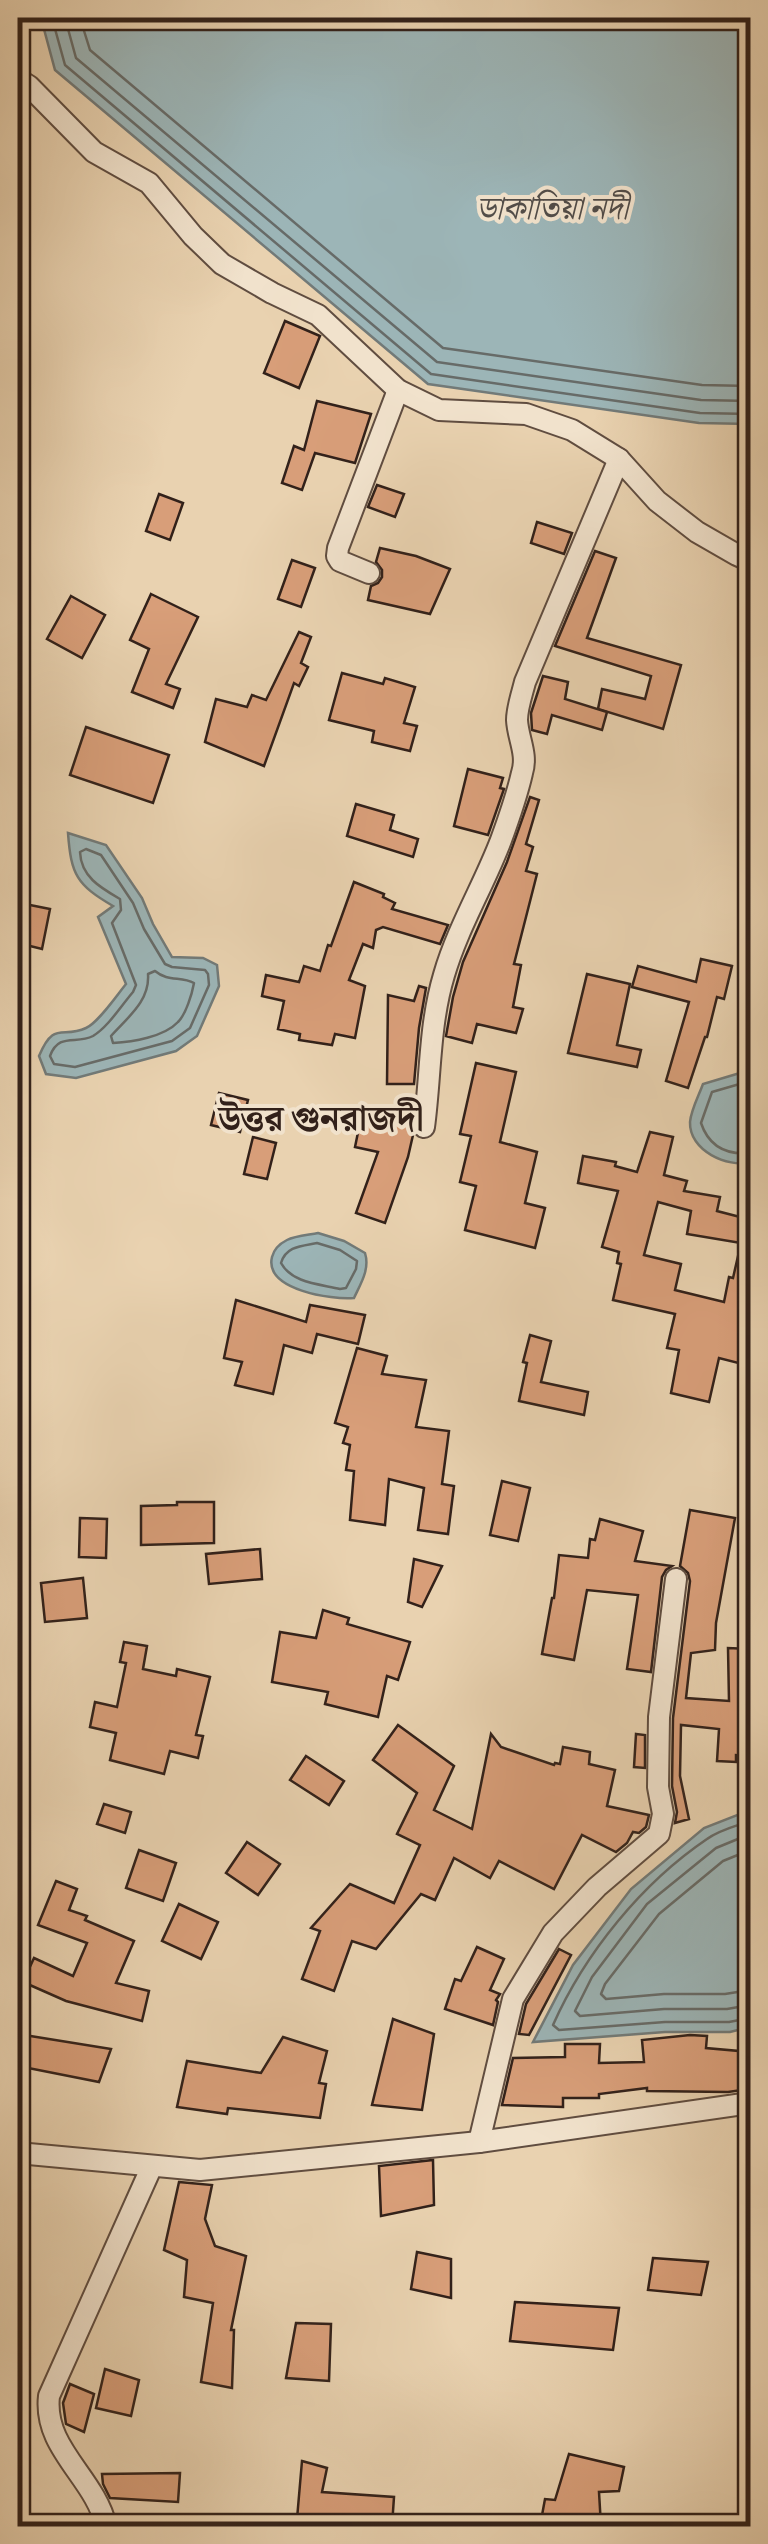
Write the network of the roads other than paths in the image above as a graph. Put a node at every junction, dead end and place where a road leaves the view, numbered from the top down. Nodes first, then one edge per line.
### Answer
1 (18, 79) edge
2 (398, 390) junction
3 (619, 459) junction
4 (750, 560) edge
5 (369, 573) dead end
6 (424, 1127) dead end
7 (676, 1579) dead end
8 (750, 2103) edge
9 (479, 2142) junction
10 (18, 2153) edge
11 (152, 2166) junction
12 (106, 2526) edge

1 - 2 street
2 - 3 street
2 - 5 street
3 - 4 street
3 - 6 street
7 - 9 street
8 - 9 street
9 - 11 street
10 - 11 street
11 - 12 street

